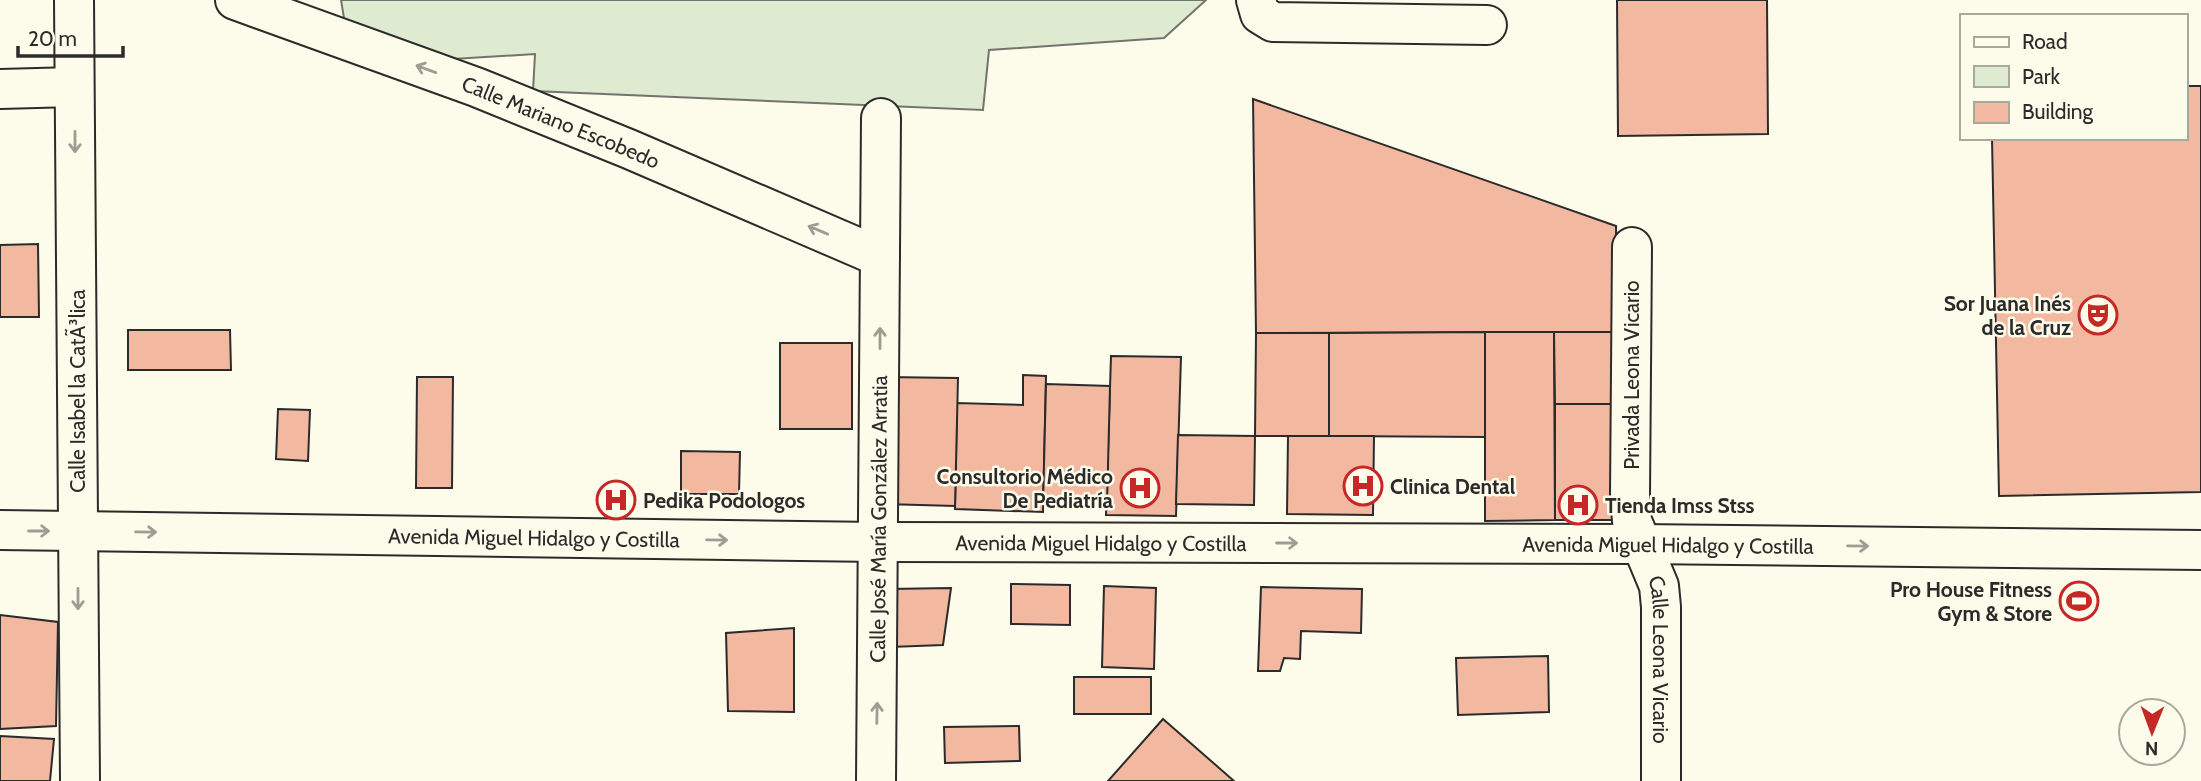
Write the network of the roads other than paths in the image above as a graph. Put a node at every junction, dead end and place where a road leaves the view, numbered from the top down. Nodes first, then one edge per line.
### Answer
1 (74, 0) edge
2 (235, 0) edge
3 (1256, 0) edge
4 (1488, 25) dead end
5 (74, 87) junction
6 (0, 89) edge
7 (881, 118) dead end
8 (1632, 247) dead end
9 (880, 257) junction
10 (0, 530) edge
11 (78, 531) junction
12 (879, 542) junction
13 (1639, 544) junction
14 (2201, 550) edge
15 (80, 781) edge
16 (876, 781) edge
17 (1661, 781) edge

1 - 5 street, Calle Isabel la CatÃ³lica
9 -> 2 street, Calle Mariano Escobedo
3 - 4 street
5 - 6 street
5 -> 11 street, Calle Isabel la CatÃ³lica
7 - 9 street, Calle José María González Arratia
8 - 13 street, Privada Leona Vicario
12 -> 9 street, Calle José María González Arratia
10 -> 11 street, Avenida Miguel Hidalgo y Costilla
11 -> 12 street, Avenida Miguel Hidalgo y Costilla
11 -> 15 street, Calle Isabel la CatÃ³lica
12 -> 13 street, Avenida Miguel Hidalgo y Costilla
16 -> 12 street, Calle José María González Arratia
13 -> 14 street, Avenida Miguel Hidalgo y Costilla
13 - 17 street, Calle Leona Vicario

